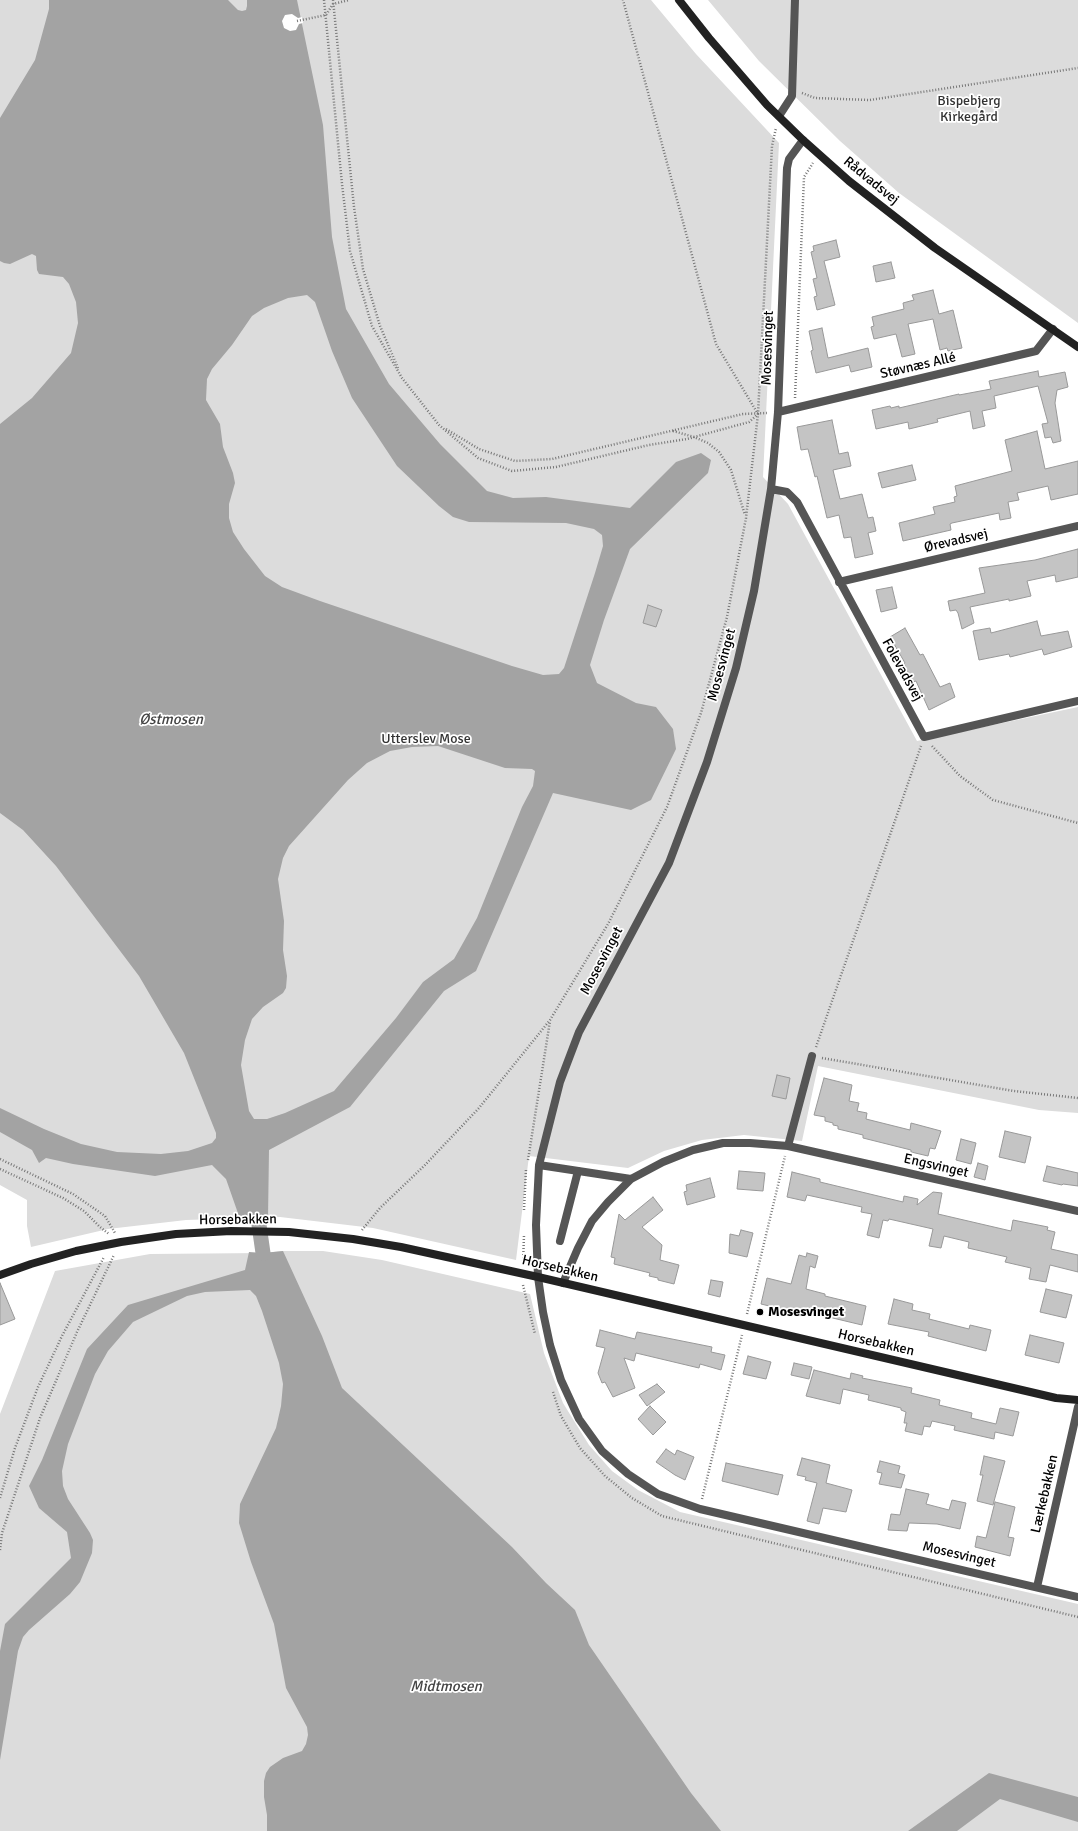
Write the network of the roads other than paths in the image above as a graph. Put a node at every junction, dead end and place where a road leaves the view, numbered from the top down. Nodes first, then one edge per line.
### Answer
1 (679, 0) edge
2 (795, 0) edge
3 (779, 116) junction
4 (803, 140) junction
5 (1053, 329) junction
6 (1078, 347) edge
7 (778, 412) junction
8 (771, 489) junction
9 (1078, 526) edge
10 (839, 582) junction
11 (1078, 701) edge
12 (812, 1056) road end
13 (788, 1146) junction
14 (539, 1165) junction
15 (578, 1171) junction
16 (631, 1179) junction
17 (1078, 1211) edge
18 (560, 1241) dead end
19 (0, 1275) edge
20 (538, 1277) junction
21 (563, 1283) junction
22 (1078, 1400) edge
23 (1078, 1407) edge
24 (1037, 1587) junction
25 (1078, 1597) edge

1 - 3 street, Rådvadsvej
2 - 3 street
3 - 4 street, Rådvadsvej
4 - 5 street, Rådvadsvej
4 - 7 street, Mosesvinget
5 - 6 street, Rådvadsvej
5 - 7 street, Støvnæs Allé
7 - 8 street, Mosesvinget
8 - 10 street, Folevadsvej
8 - 14 street, Mosesvinget
9 - 10 street, Ørevadsvej
10 - 11 street, Folevadsvej
12 - 13 street
13 - 16 street, Engsvinget
13 - 17 street, Engsvinget
14 - 15 street
14 - 20 street, Mosesvinget
15 - 16 street
15 - 18 street
16 - 21 street, Engsvinget
19 - 20 street, Horsebakken
20 - 21 street, Horsebakken
20 - 24 street, Mosesvinget
21 - 22 street, Horsebakken
23 - 24 street, Lærkebakken
24 - 25 street, Mosesvinget

